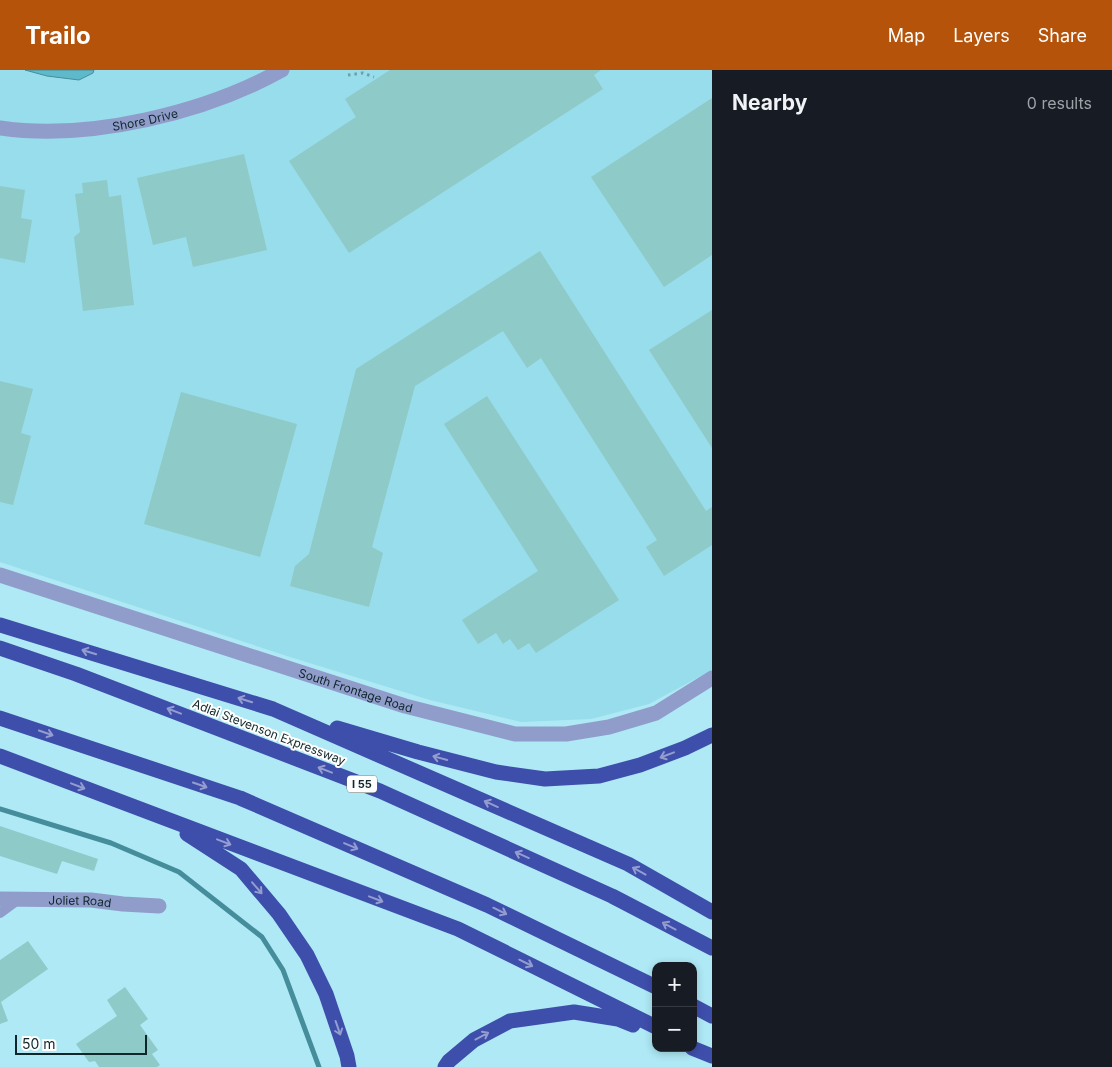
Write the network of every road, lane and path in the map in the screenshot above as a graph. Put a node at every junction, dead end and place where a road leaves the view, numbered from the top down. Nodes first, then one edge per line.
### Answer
1 (282, 70) edge
2 (348, 75) dead end
3 (374, 77) dead end
4 (0, 128) edge
5 (0, 575) edge
6 (0, 625) edge
7 (0, 648) edge
8 (712, 678) edge
9 (273, 709) junction
10 (0, 718) edge
11 (712, 735) edge
12 (0, 756) edge
13 (162, 818) junction
14 (0, 898) edge
15 (20, 899) junction
16 (159, 906) dead end
17 (712, 912) edge
18 (0, 913) edge
19 (712, 948) edge
20 (652, 985) edge
21 (695, 1007) edge
22 (712, 1016) edge
23 (652, 1024) edge
24 (652, 1032) edge
25 (697, 1049) edge
26 (712, 1055) edge
27 (349, 1067) edge
28 (445, 1067) edge

1 - 4 street, Shore Drive
2 - 3 path
5 - 8 street, South Frontage Road
9 -> 6 highway
19 -> 7 highway, Adlai Stevenson Expressway / I 55
11 -> 9 highway
17 -> 9 highway
10 -> 20 highway
12 -> 13 highway
13 -> 23 highway
13 -> 27 highway
14 - 15 street, Joliet Road
15 - 16 street, Joliet Road
15 - 18 lane
21 - 22 highway
28 -> 24 highway
25 - 26 highway

